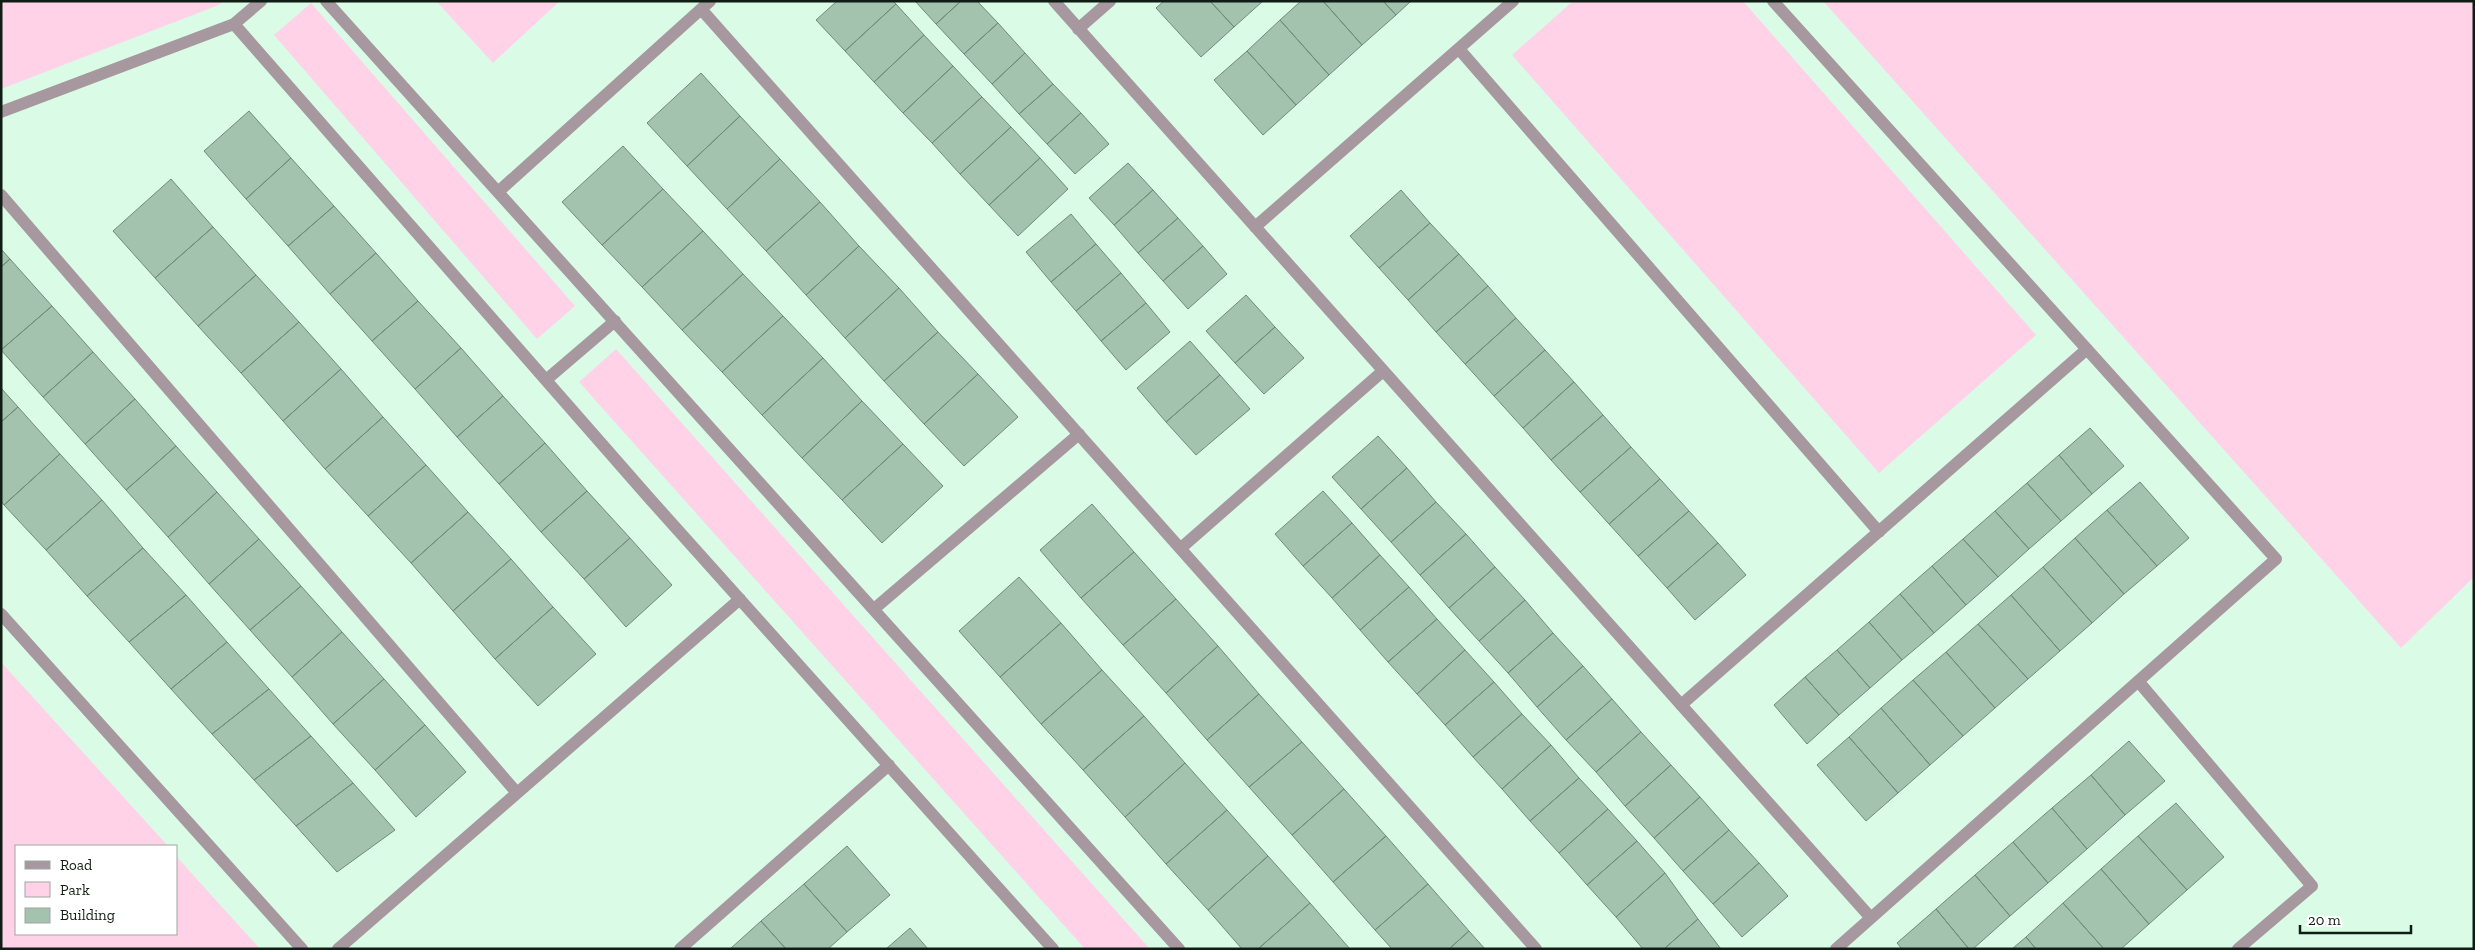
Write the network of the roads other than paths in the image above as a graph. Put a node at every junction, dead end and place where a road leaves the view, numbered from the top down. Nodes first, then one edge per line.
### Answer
1 (261, 1) edge
2 (326, 1) edge
3 (1054, 1) edge
4 (1110, 1) edge
5 (1513, 1) edge
6 (1773, 1) edge
7 (706, 5) edge
8 (234, 24) junction
9 (1078, 29) junction
10 (1458, 49) junction
11 (1, 112) edge
12 (498, 192) junction
13 (1, 195) edge
14 (1255, 227) junction
15 (615, 321) junction
16 (2087, 349) junction
17 (1383, 371) junction
18 (546, 380) junction
19 (1080, 434) junction
20 (1879, 532) junction
21 (1181, 548) junction
22 (740, 599) junction
23 (874, 609) junction
24 (1, 614) edge
25 (2138, 681) junction
26 (1681, 705) junction
27 (889, 765) junction
28 (517, 793) junction
29 (1871, 918) junction
30 (302, 949) edge
31 (338, 949) edge
32 (680, 949) edge
33 (1053, 949) edge
34 (1179, 949) edge
35 (1536, 949) edge
36 (1836, 949) edge
37 (2238, 949) edge

1 - 8 street
2 - 12 street
3 - 9 street
4 - 9 street
5 - 10 street
6 - 16 street
7 - 12 street
7 - 19 street
8 - 11 street
8 - 18 street
9 - 14 street
10 - 14 street
10 - 20 street
12 - 15 street
13 - 28 street
14 - 17 street
15 - 18 street
15 - 23 street
16 - 20 street
16 - 25 street
17 - 21 street
17 - 26 street
18 - 22 street
19 - 21 street
19 - 23 street
20 - 26 street
21 - 35 street
22 - 27 street
22 - 28 street
23 - 34 street
24 - 30 street
25 - 29 street
25 - 37 street
26 - 29 street
27 - 32 street
27 - 33 street
28 - 31 street
29 - 36 street

